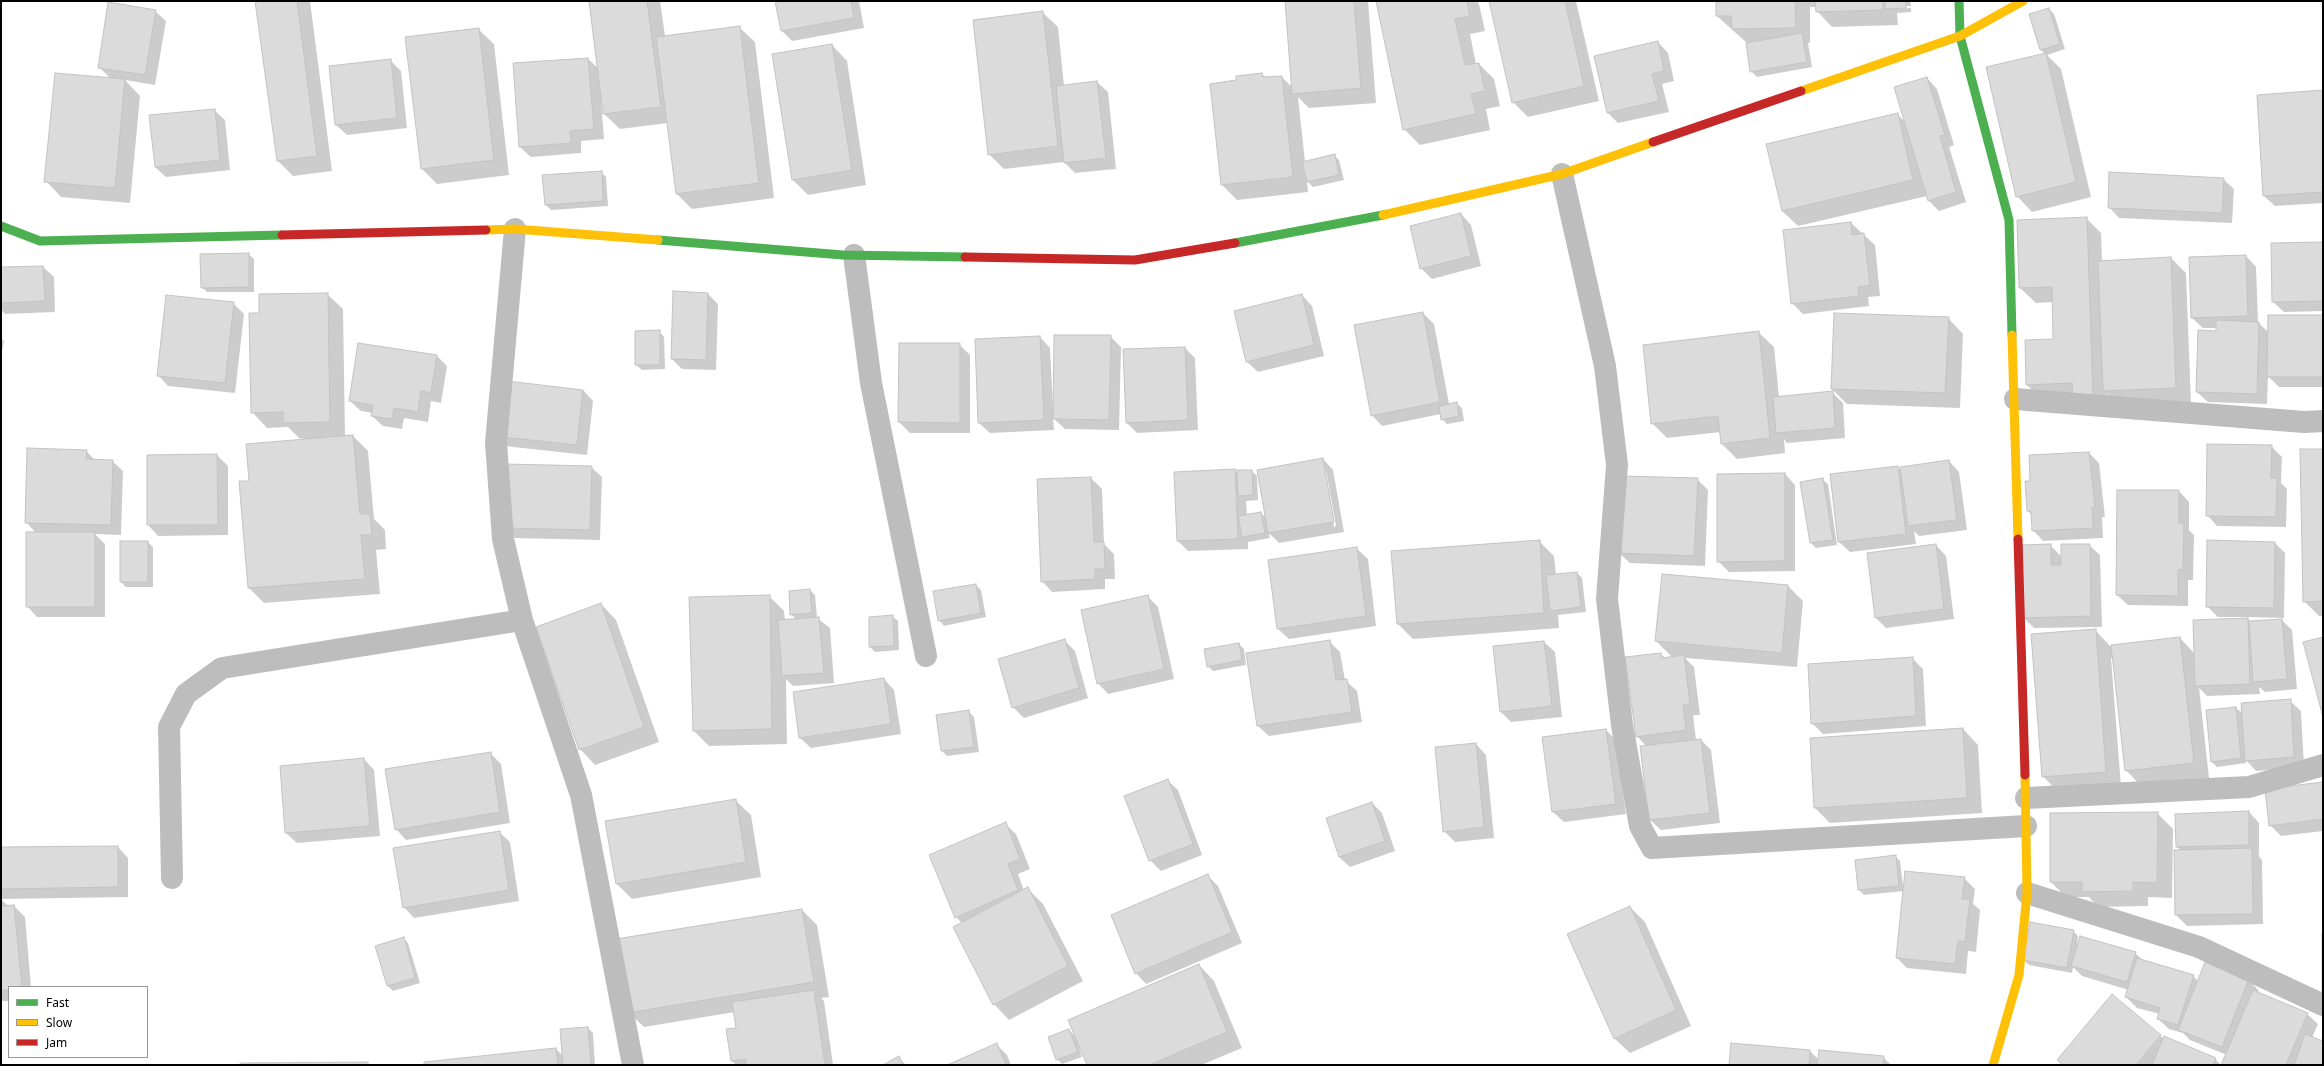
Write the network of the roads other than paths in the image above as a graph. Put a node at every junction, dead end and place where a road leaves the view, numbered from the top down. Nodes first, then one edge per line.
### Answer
1 (1959, 1) edge
2 (2022, 1) edge
3 (1960, 36) junction
4 (1562, 174) junction
5 (1, 226) edge
6 (515, 229) junction
7 (854, 256) junction
8 (2015, 399) junction
9 (2323, 421) edge
10 (522, 620) junction
11 (926, 656) dead end
12 (2323, 765) edge
13 (2026, 798) junction
14 (2026, 826) junction
15 (172, 878) dead end
16 (2026, 893) junction
17 (2323, 1005) edge
18 (633, 1065) edge
19 (1992, 1065) edge

1 - 3 street
2 - 3 street
3 - 4 street
3 - 8 street
4 - 7 street
4 - 14 street
5 - 6 street
6 - 7 street
6 - 10 street
7 - 11 street
8 - 9 street
8 - 13 street
10 - 15 street
10 - 18 street
12 - 13 street
13 - 14 street
14 - 16 street
16 - 17 street
16 - 19 street

